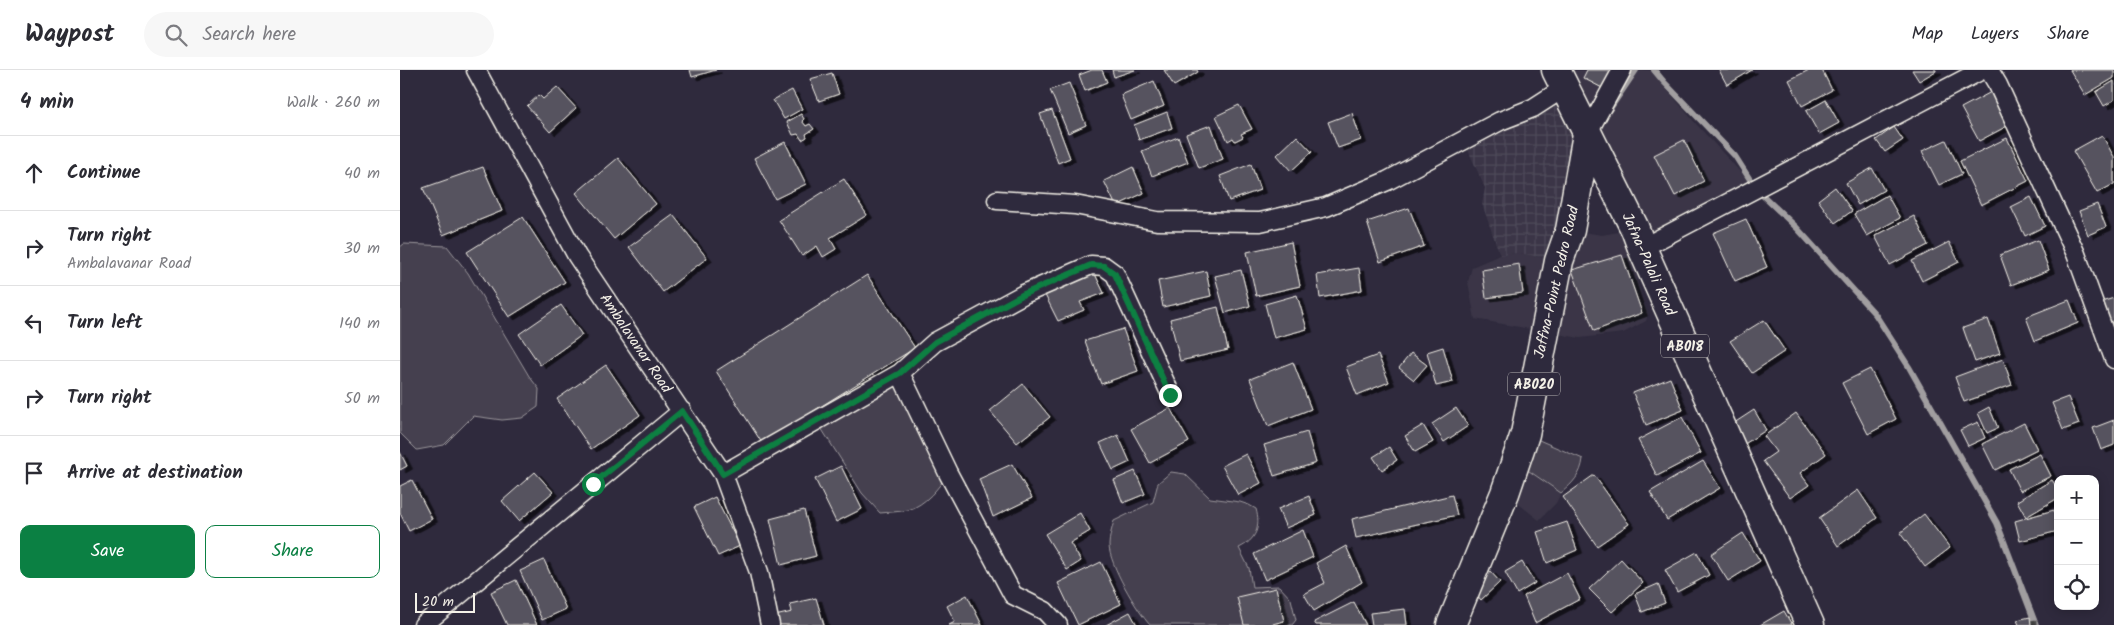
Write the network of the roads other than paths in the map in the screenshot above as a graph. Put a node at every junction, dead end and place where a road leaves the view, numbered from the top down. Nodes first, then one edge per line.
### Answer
1 (476, 70) edge
2 (1622, 70) edge
3 (1982, 70) edge
4 (1989, 70) edge
5 (1560, 79) edge
6 (1587, 134) junction
7 (998, 200) dead end
8 (1642, 248) junction
9 (2114, 359) edge
10 (900, 373) junction
11 (1170, 395) dead end
12 (682, 411) junction
13 (723, 474) junction
14 (423, 625) edge
15 (770, 625) edge
16 (1058, 625) edge
17 (1451, 625) edge
18 (1810, 625) edge

1 - 12 street, Ambalavanar Road
2 - 6 street
3 - 8 street
4 - 9 street
5 - 6 main road, Jafna-Palali Road / AB018
5 - 7 street
6 - 8 main road, Jafna-Palali Road / AB018
6 - 17 main road, Jaffna-Point Pedro Road / AB020
8 - 18 main road, Jafna-Palali Road / AB018
10 - 11 street
10 - 13 street
10 - 16 street
12 - 13 street, Ambalavanar Road
12 - 14 street
13 - 15 street, Ambalavanar Road

